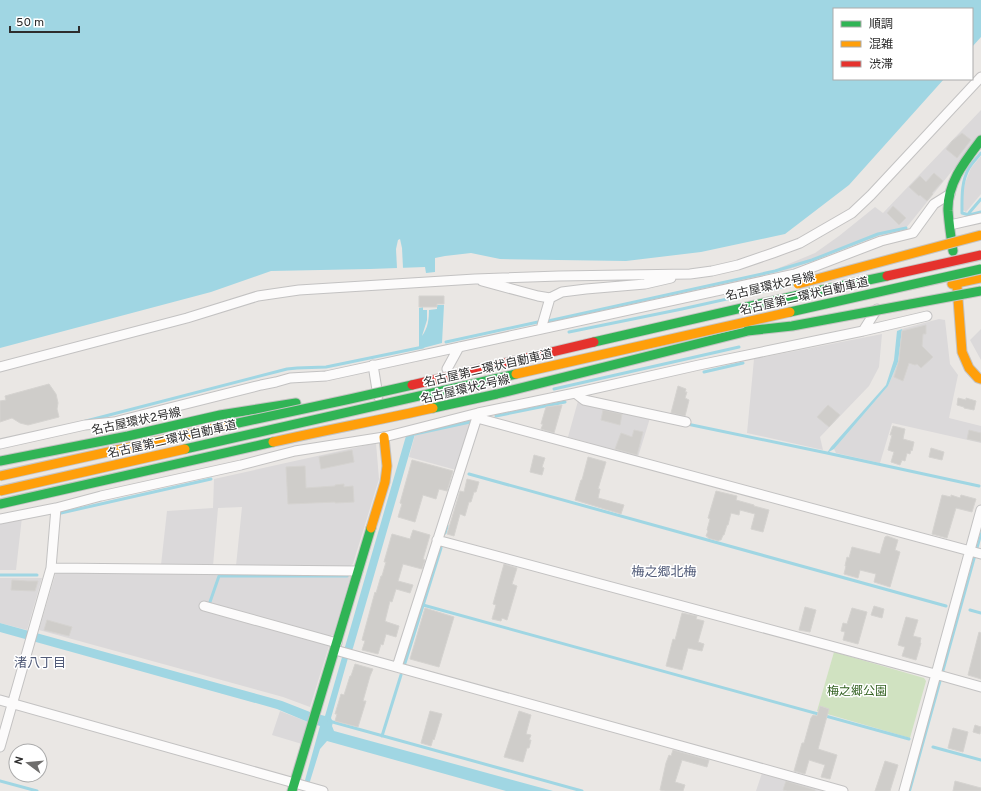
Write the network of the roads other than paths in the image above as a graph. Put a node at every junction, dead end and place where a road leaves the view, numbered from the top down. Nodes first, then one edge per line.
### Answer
1 (981, 77) edge
2 (981, 140) edge
3 (950, 194) junction
4 (981, 218) edge
5 (950, 225) junction
6 (981, 235) edge
7 (981, 250) edge
8 (981, 255) edge
9 (954, 257) junction
10 (981, 269) edge
11 (690, 274) junction
12 (981, 278) edge
13 (475, 279) junction
14 (957, 283) junction
15 (786, 287) dead end
16 (981, 291) edge
17 (981, 296) edge
18 (550, 298) junction
19 (958, 298) junction
20 (884, 299) junction
21 (737, 300) dead end
22 (927, 316) dead end
23 (541, 329) junction
24 (649, 330) junction
25 (863, 332) junction
26 (659, 341) junction
27 (459, 347) junction
28 (373, 365) junction
29 (0, 367) edge
30 (447, 369) junction
31 (981, 379) edge
32 (377, 387) junction
33 (575, 393) junction
34 (497, 394) junction
35 (551, 398) junction
36 (478, 416) junction
37 (382, 420) junction
38 (686, 422) dead end
39 (308, 434) junction
40 (384, 437) junction
41 (0, 444) edge
42 (295, 451) junction
43 (0, 461) edge
44 (0, 476) edge
45 (0, 491) edge
46 (0, 504) edge
47 (56, 508) junction
48 (981, 510) edge
49 (0, 519) edge
50 (437, 540) junction
51 (976, 553) edge
52 (51, 568) junction
53 (358, 571) junction
54 (204, 606) dead end
55 (338, 648) junction
56 (397, 667) junction
57 (940, 675) junction
58 (981, 687) edge
59 (0, 700) edge
60 (12, 704) junction
61 (0, 747) edge
62 (296, 786) edge
63 (323, 791) edge
64 (843, 791) edge
65 (904, 791) edge

1 - 11 street
2 - 3 main road
3 - 5 main road
3 - 23 street
4 - 5 street
5 - 9 main road
6 - 15 main road, bridge
7 - 9 main road, 名古屋環状2号線
8 - 24 main road, 名古屋第二環状自動車道, bridge
9 - 14 main road
9 - 30 main road, 名古屋環状2号線
10 - 26 main road, 名古屋第二環状自動車道, bridge
11 - 13 street
11 - 18 street
12 - 14 main road, 名古屋環状2号線
13 - 18 street
13 - 29 street
14 - 19 main road
14 - 20 main road, 名古屋環状2号線
16 - 26 main road, bridge
17 - 19 street
18 - 23 street
19 - 31 main road
20 - 25 street
20 - 34 main road, 名古屋環状2号線
21 - 24 main road, bridge
22 - 25 street
23 - 27 street
24 - 44 main road, 名古屋第二環状自動車道, bridge
25 - 33 street
26 - 45 main road, 名古屋第二環状自動車道, bridge
27 - 28 street
27 - 30 street
28 - 32 street
28 - 41 street
30 - 32 main road, 名古屋環状2号線
32 - 37 street
32 - 43 main road, 名古屋環状2号線
33 - 35 street
33 - 38 street
34 - 35 street
34 - 37 main road, 名古屋環状2号線
35 - 36 street
36 - 40 street
36 - 50 street
36 - 51 street
37 - 39 main road, 名古屋環状2号線
37 - 40 street
39 - 42 street
39 - 46 main road, 名古屋環状2号線
40 - 42 street
40 - 53 main road
42 - 47 street
47 - 49 street
47 - 52 street
48 - 51 street
50 - 56 street
50 - 57 street
51 - 57 street
52 - 53 street
52 - 60 street
53 - 55 main road
54 - 55 street
55 - 56 street
55 - 62 main road
56 - 64 street
57 - 58 street
57 - 65 street
59 - 60 street
60 - 61 street
60 - 62 street
62 - 63 street

